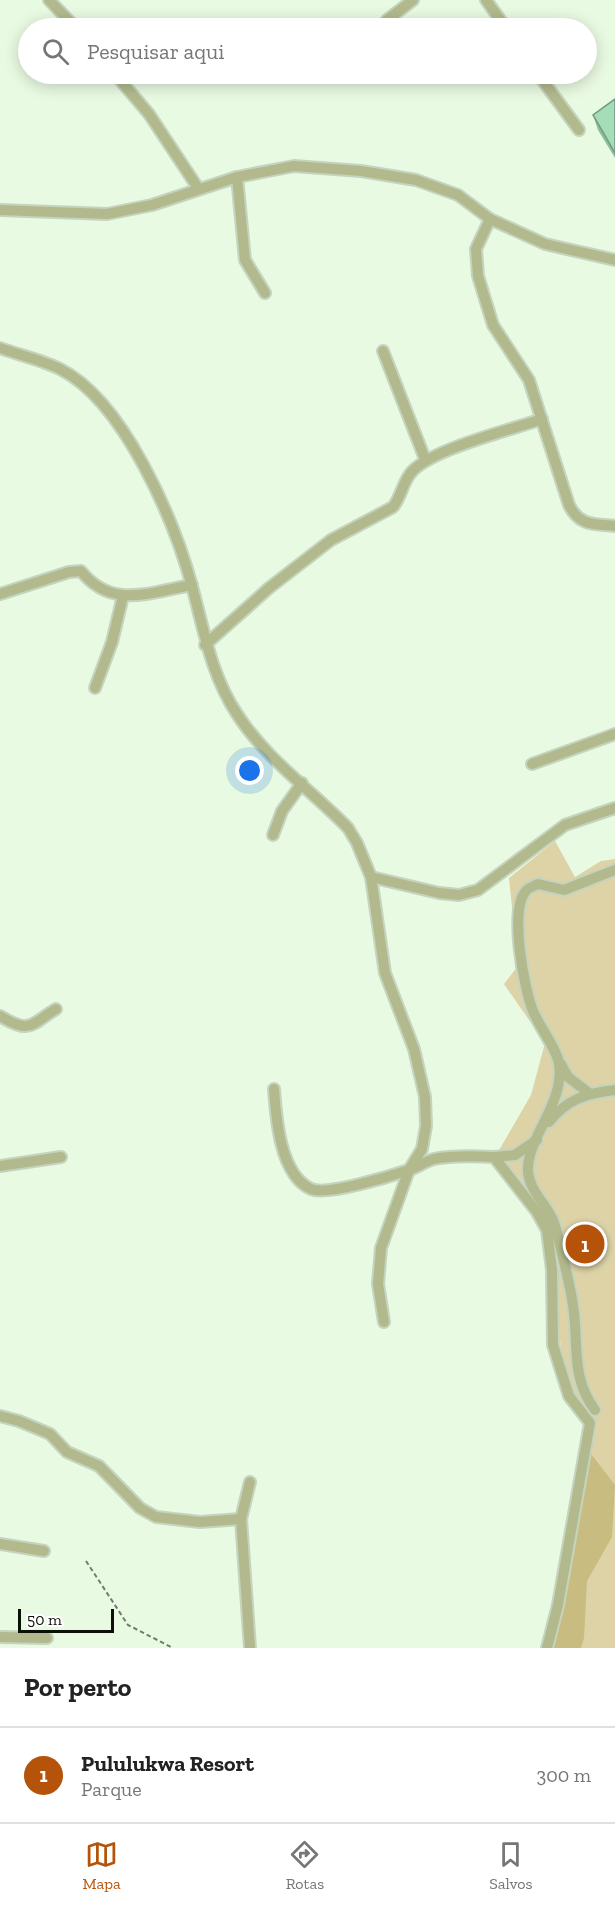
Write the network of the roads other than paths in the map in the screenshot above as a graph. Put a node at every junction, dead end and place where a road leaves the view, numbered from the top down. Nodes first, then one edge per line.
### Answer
1 (49, 0) edge
2 (413, 0) edge
3 (486, 0) edge
4 (66, 18) edge
5 (390, 18) edge
6 (499, 18) edge
7 (124, 84) edge
8 (545, 84) edge
9 (579, 130) dead end
10 (237, 177) junction
11 (198, 188) junction
12 (0, 210) edge
13 (490, 219) junction
14 (615, 260) edge
15 (266, 293) dead end
16 (0, 348) edge
17 (384, 351) dead end
18 (542, 419) junction
19 (425, 459) junction
20 (615, 526) edge
21 (192, 585) junction
22 (0, 594) edge
23 (123, 596) junction
24 (205, 645) junction
25 (95, 688) dead end
26 (615, 734) edge
27 (531, 764) dead end
28 (302, 783) junction
29 (615, 808) edge
30 (273, 835) dead end
31 (615, 870) edge
32 (371, 877) junction
33 (56, 1009) dead end
34 (0, 1016) edge
35 (559, 1061) junction
36 (274, 1089) dead end
37 (615, 1090) edge
38 (589, 1094) junction
39 (538, 1139) junction
40 (61, 1157) dead end
41 (494, 1157) junction
42 (0, 1166) edge
43 (409, 1170) junction
44 (384, 1322) dead end
45 (595, 1410) dead end
46 (0, 1416) edge
47 (250, 1482) dead end
48 (241, 1519) junction
49 (0, 1545) edge
50 (44, 1551) dead end
51 (0, 1637) edge
52 (47, 1638) dead end
53 (250, 1648) edge
54 (547, 1648) edge

1 - 4 street
2 - 5 street
3 - 6 street
7 - 11 street
8 - 9 street
10 - 11 street
10 - 13 street
10 - 15 street
11 - 12 street
13 - 14 street
13 - 18 street
16 - 21 street
17 - 19 street
18 - 19 street
18 - 20 street
19 - 24 street
21 - 23 street
21 - 24 street
22 - 23 street
23 - 25 street
24 - 28 street
26 - 27 street
28 - 30 street
28 - 32 street
29 - 32 street
31 - 35 street
32 - 43 street
33 - 34 street
35 - 38 street
35 - 39 street
36 - 43 street
37 - 38 street
38 - 39 street
39 - 41 street
39 - 45 street
40 - 42 street
41 - 43 street
41 - 54 street
43 - 44 street
46 - 48 street
47 - 48 street
48 - 53 street
49 - 50 street
51 - 52 street

